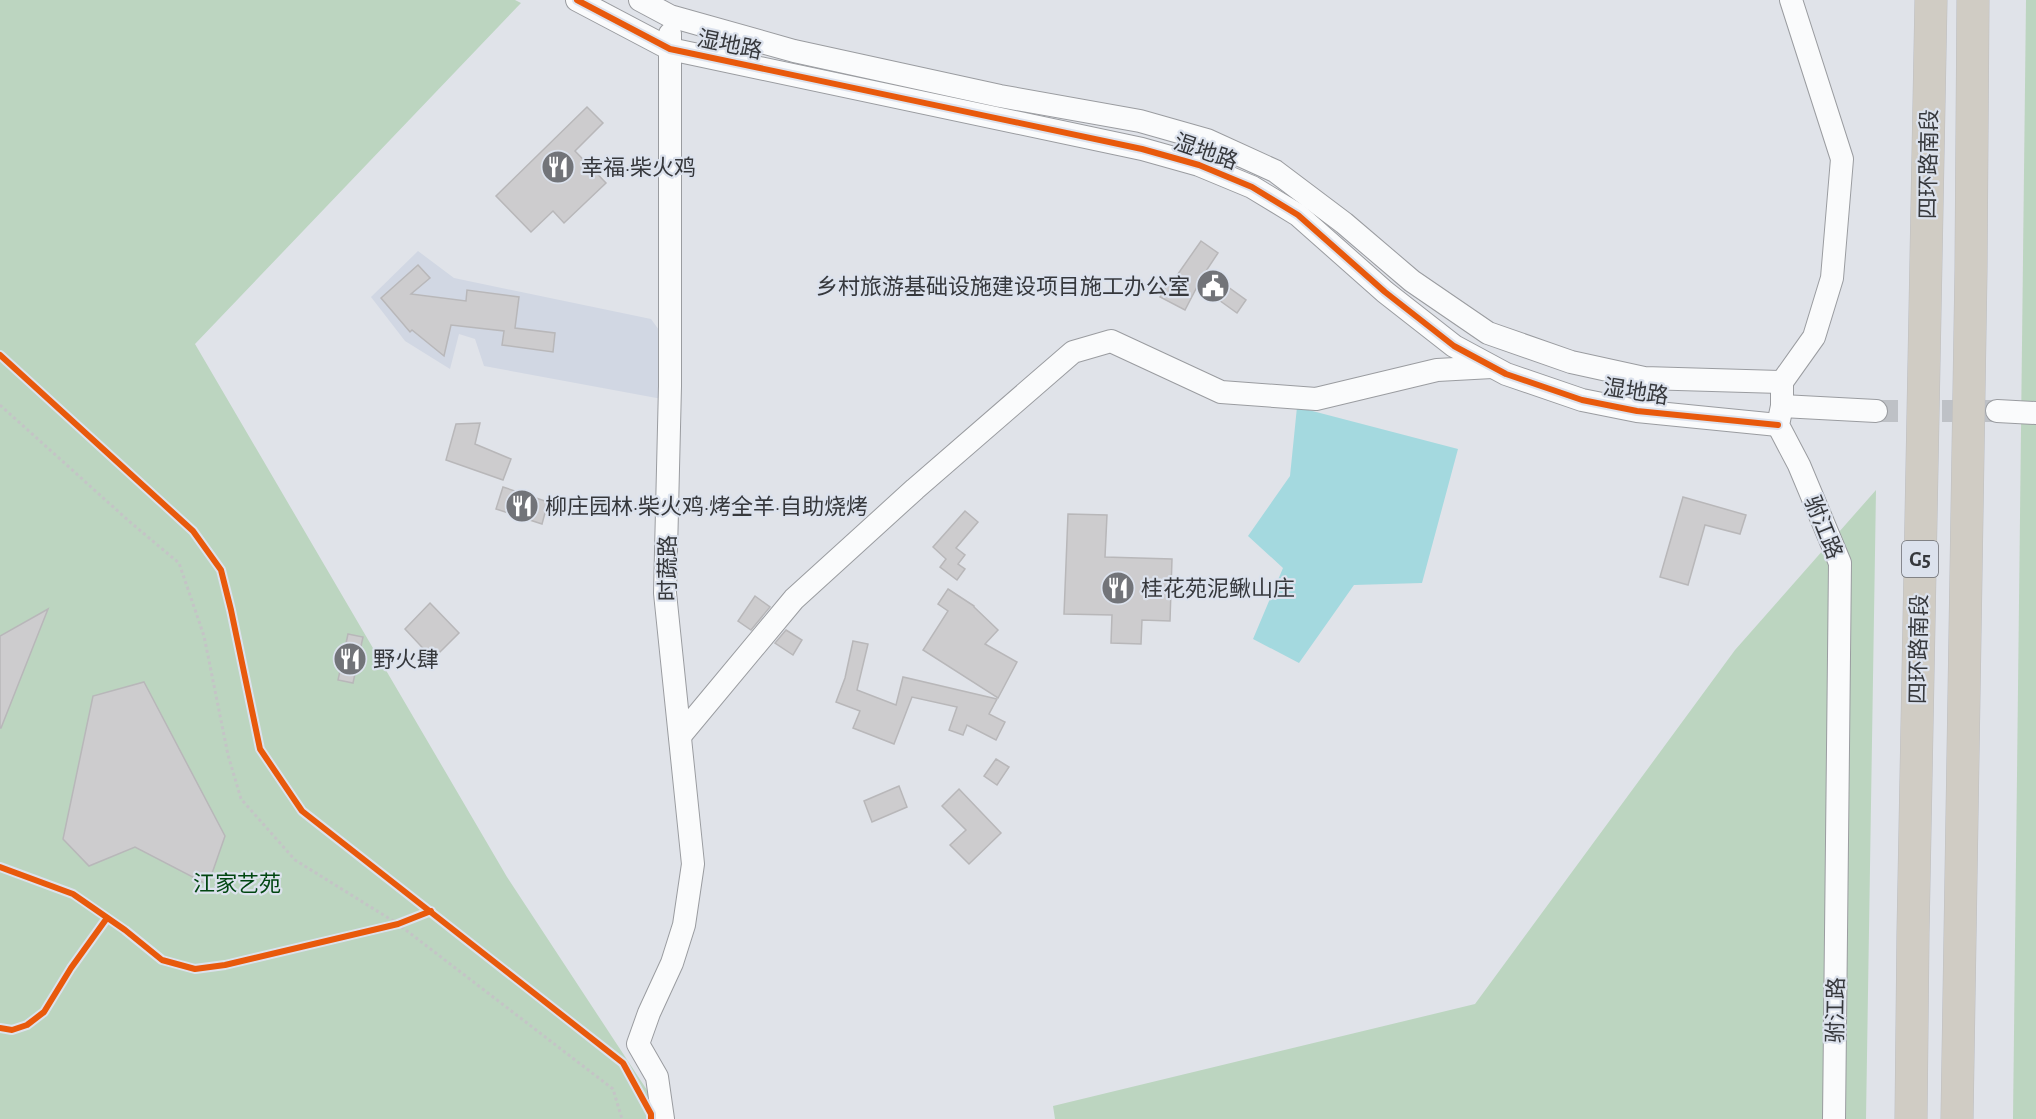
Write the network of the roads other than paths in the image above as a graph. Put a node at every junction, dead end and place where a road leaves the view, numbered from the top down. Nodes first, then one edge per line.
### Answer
1 (577, 0) edge
2 (640, 0) edge
3 (1791, 0) edge
4 (1931, 0) edge
5 (1973, 0) edge
6 (671, 8) edge
7 (670, 49) junction
8 (1492, 367) junction
9 (1782, 382) junction
10 (1876, 411) tunnel mouth
11 (1997, 411) tunnel mouth
12 (2036, 413) edge
13 (1780, 416) junction
14 (680, 736) junction
15 (663, 1119) edge
16 (1834, 1119) edge
17 (1911, 1119) edge
18 (1957, 1119) edge

1 - 7 street, 湿地路
2 - 6 street, 湿地路
3 - 9 street
4 - 17 highway, 四环路南段 / G5
5 - 18 highway, 四环路南段 / G5
6 - 7 street, 时蔬路
6 - 9 street, 湿地路
7 - 8 street, 湿地路
7 - 14 street, 时蔬路
8 - 13 street, 湿地路
8 - 14 street
9 - 13 street, 驸江路
10 - 13 street, 湿地路
11 - 12 street
13 - 16 street, 驸江路
14 - 15 street, 时蔬路

